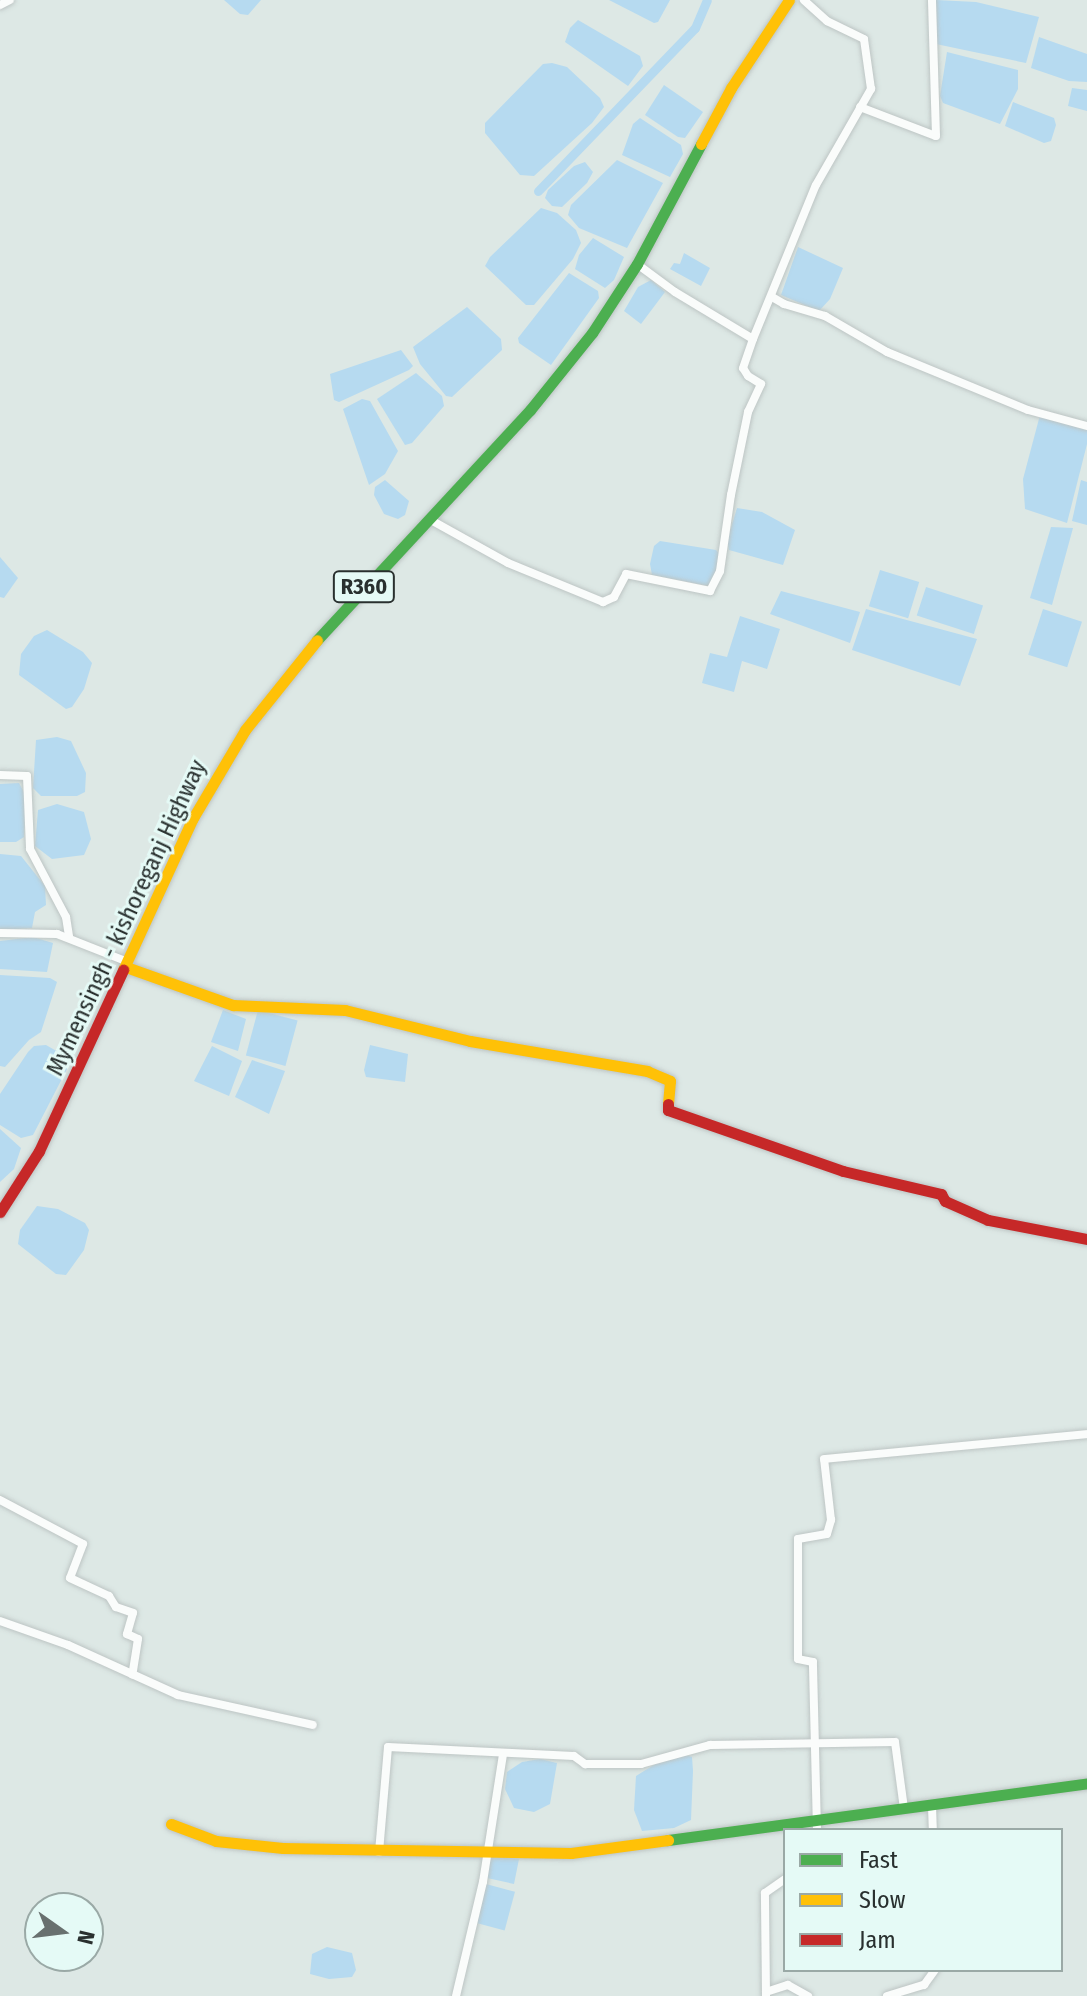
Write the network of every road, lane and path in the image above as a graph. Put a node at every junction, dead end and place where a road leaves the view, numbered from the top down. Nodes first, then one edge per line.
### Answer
1 (10, 0) edge
2 (789, 0) edge
3 (804, 0) edge
4 (932, 0) edge
5 (0, 5) edge
6 (860, 107) junction
7 (637, 264) junction
8 (772, 297) junction
9 (753, 339) junction
10 (1087, 426) edge
11 (429, 519) junction
12 (0, 775) edge
13 (0, 933) edge
14 (69, 937) junction
15 (127, 964) junction
16 (4, 1197) edge
17 (0, 1212) edge
18 (1087, 1239) edge
19 (1087, 1434) edge
20 (0, 1500) edge
21 (0, 1621) edge
22 (132, 1675) junction
23 (313, 1725) dead end
24 (813, 1742) junction
25 (503, 1755) junction
26 (1087, 1783) edge
27 (932, 1806) junction
28 (904, 1809) junction
29 (171, 1824) dead end
30 (818, 1824) edge
31 (783, 1828) edge
32 (784, 1828) edge
33 (933, 1828) edge
34 (379, 1852) junction
35 (487, 1853) junction
36 (783, 1880) edge
37 (934, 1972) edge
38 (766, 1994) edge
39 (456, 1996) edge
40 (808, 1996) edge
41 (887, 1996) edge

1 - 5 street
2 - 7 street, Mymensingh - kishoreganj Highway / R360
3 - 6 street
4 - 6 street
6 - 8 street
7 - 9 street
7 - 11 street, Mymensingh - kishoreganj Highway / R360
8 - 9 street
8 - 10 street
9 - 11 street
11 - 15 street, Mymensingh - kishoreganj Highway / R360
12 - 14 street
13 - 14 street
14 - 15 street
15 - 16 street, Mymensingh - kishoreganj Highway / R360
15 - 18 street
16 - 17 street, Mymensingh - kishoreganj Highway / R360
19 - 24 street
20 - 22 street
21 - 22 street
22 - 23 street
24 - 25 street
24 - 28 street
24 - 30 street
25 - 34 street
25 - 35 street
26 - 27 street
27 - 28 street
27 - 33 street
28 - 30 street
29 - 34 street
30 - 32 street
31 - 35 street
34 - 35 street
35 - 39 street
36 - 38 street
37 - 41 street
38 - 40 street

